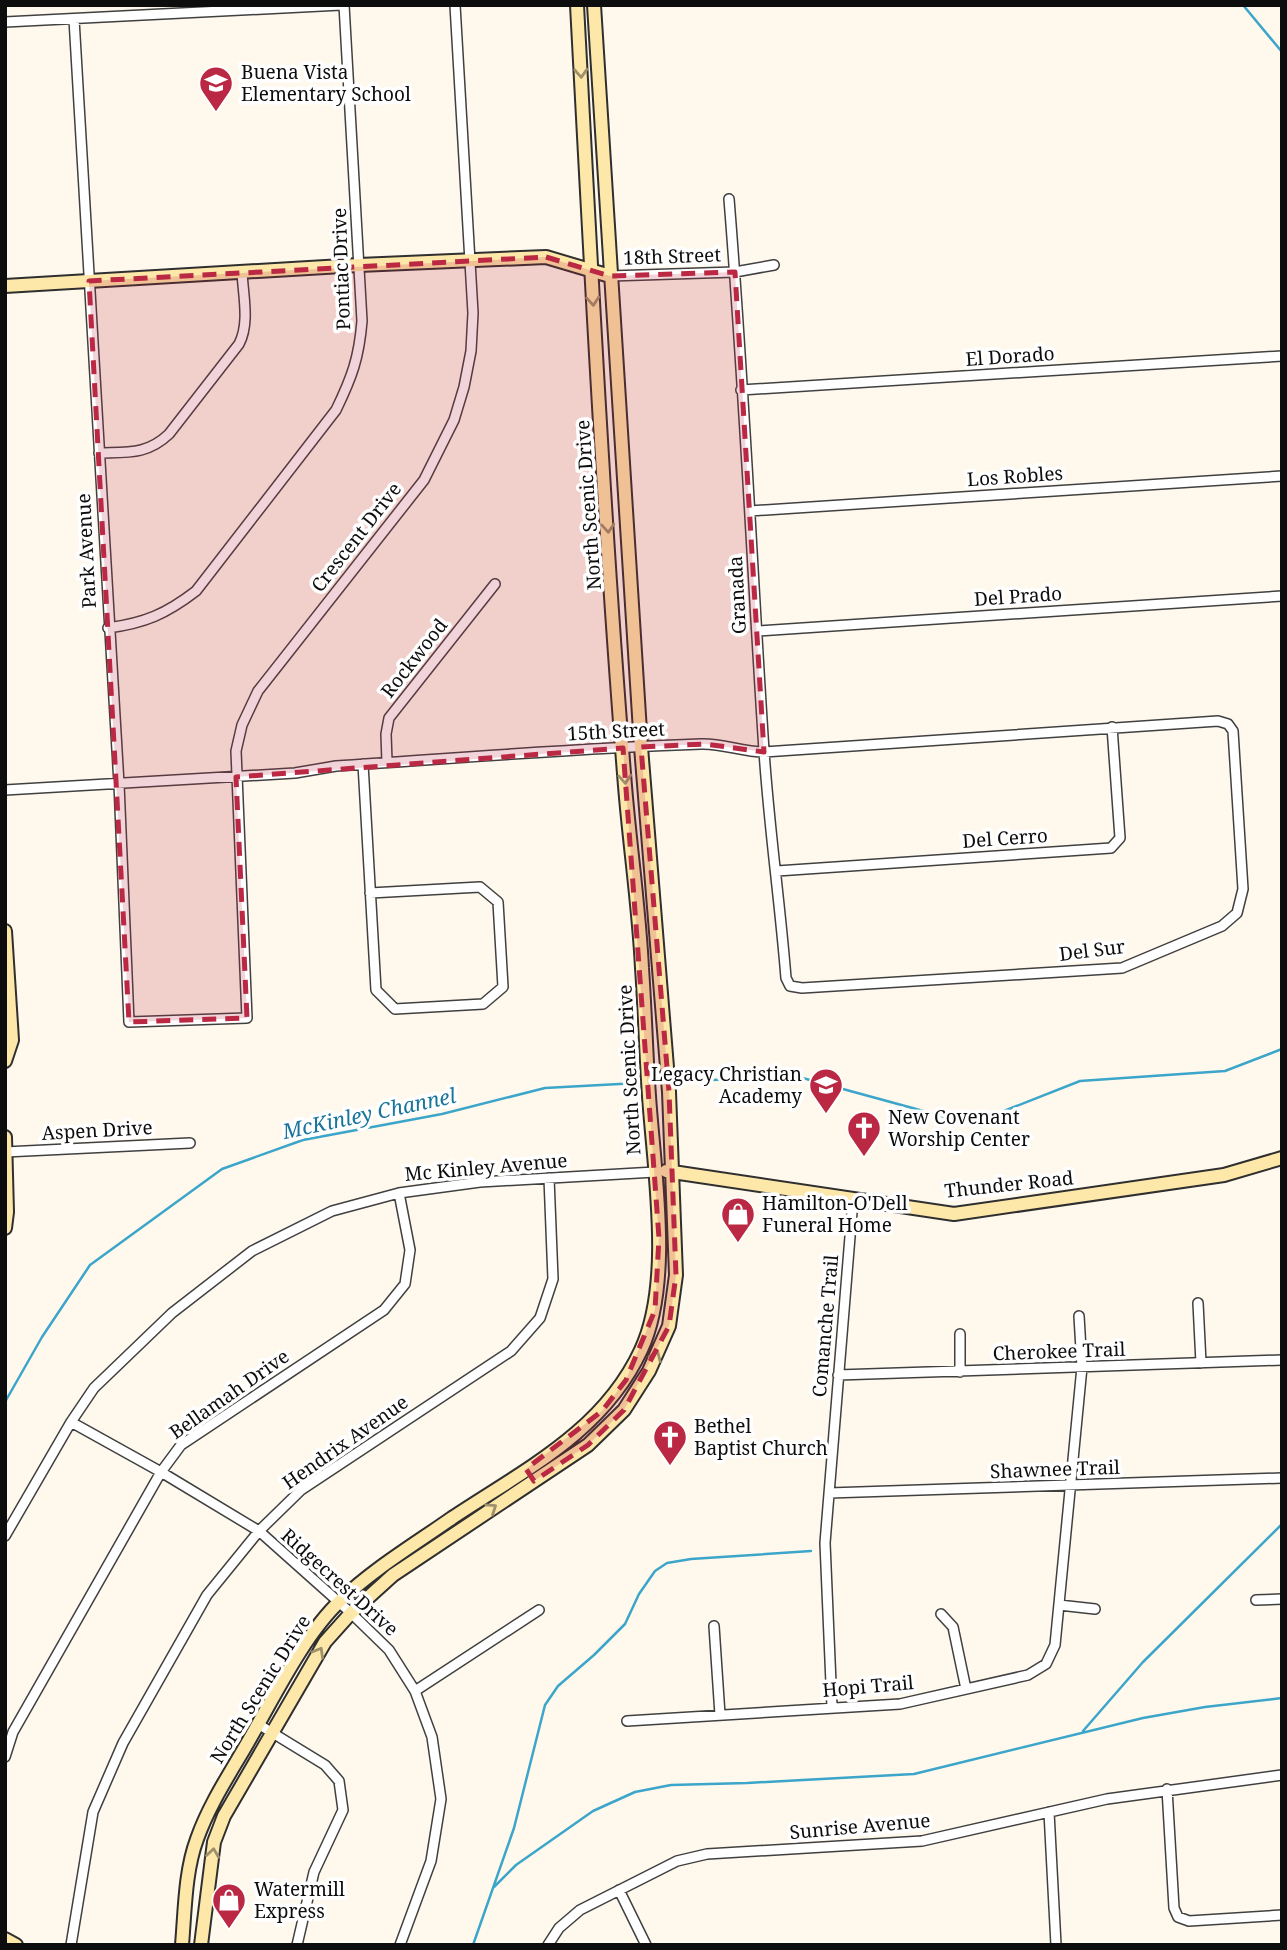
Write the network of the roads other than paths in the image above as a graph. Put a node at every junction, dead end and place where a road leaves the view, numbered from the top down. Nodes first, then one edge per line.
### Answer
1 (342, 5) edge
2 (455, 5) edge
3 (577, 5) edge
4 (594, 5) edge
5 (74, 19) junction
6 (5, 22) edge
7 (729, 199) dead end
8 (470, 260) junction
9 (359, 265) junction
10 (774, 265) dead end
11 (592, 271) junction
12 (242, 272) junction
13 (735, 272) junction
14 (610, 276) junction
15 (89, 281) junction
16 (5, 286) edge
17 (1282, 356) edge
18 (741, 390) junction
19 (99, 453) junction
20 (1282, 476) edge
21 (750, 511) junction
22 (495, 584) dead end
23 (1282, 596) edge
24 (108, 628) junction
25 (757, 631) junction
26 (1228, 724) joint
27 (1112, 727) junction
28 (642, 747) junction
29 (623, 748) junction
30 (764, 752) junction
31 (387, 762) junction
32 (363, 764) junction
33 (236, 777) junction
34 (118, 784) junction
35 (5, 790) edge
36 (777, 871) junction
37 (370, 893) junction
38 (5, 931) edge
39 (658, 965) junction
40 (642, 966) junction
41 (790, 986) joint
42 (188, 1020) joint
43 (5, 1061) edge
44 (5, 1137) edge
45 (190, 1143) dead end
46 (6, 1152) edge
47 (1282, 1158) edge
48 (671, 1171) junction
49 (655, 1172) junction
50 (549, 1178) junction
51 (399, 1193) junction
52 (853, 1200) junction
53 (5, 1228) edge
54 (1198, 1303) dead end
55 (1079, 1316) dead end
56 (960, 1334) dead end
57 (1282, 1360) edge
58 (1201, 1363) junction
59 (1082, 1367) junction
60 (960, 1372) junction
61 (838, 1376) junction
62 (71, 1422) junction
63 (526, 1469) junction
64 (161, 1472) junction
65 (1282, 1478) edge
66 (534, 1480) junction
67 (1070, 1486) junction
68 (829, 1493) junction
69 (258, 1531) junction
70 (5, 1536) edge
71 (1282, 1599) edge
72 (1256, 1600) dead end
73 (338, 1602) junction
74 (1059, 1605) junction
75 (539, 1609) dead end
76 (1095, 1609) dead end
77 (351, 1613) junction
78 (941, 1614) dead end
79 (714, 1626) dead end
80 (966, 1689) junction
81 (415, 1691) junction
82 (832, 1707) junction
83 (720, 1715) junction
84 (627, 1721) dead end
85 (258, 1724) junction
86 (272, 1733) junction
87 (5, 1757) edge
88 (1282, 1775) edge
89 (1167, 1789) junction
90 (1049, 1812) junction
91 (620, 1891) junction
92 (1282, 1915) edge
93 (5, 1940) edge
94 (16, 1945) edge
95 (71, 1945) edge
96 (182, 1945) edge
97 (201, 1945) edge
98 (297, 1945) edge
99 (400, 1945) edge
100 (548, 1945) edge
101 (646, 1945) edge
102 (1056, 1945) edge

1 - 5 street
1 - 9 street, Pontiac Drive
2 - 8 street, Crescent Drive
3 -> 11 main road, North Scenic Drive
4 - 14 main road, North Scenic Drive
5 - 6 street
5 - 15 street, Park Avenue
7 - 13 street, Granada
8 - 9 main road
8 - 11 main road
8 - 33 street, Crescent Drive
9 - 12 main road
9 - 24 street, Pontiac Drive
10 - 13 street, 18th Street
11 - 14 main road
11 -> 29 main road, North Scenic Drive
12 - 15 main road
12 - 19 street
13 - 14 street, 18th Street
13 - 18 street, Granada
14 - 28 main road, North Scenic Drive
15 - 16 main road
15 - 19 street, Park Avenue
17 - 18 street, El Dorado
18 - 21 street, Granada
19 - 24 street, Park Avenue
20 - 21 street, Los Robles
21 - 25 street, Granada
22 - 31 street, Rockwood
23 - 25 street, Del Prado
24 - 34 street, Park Avenue
25 - 30 street, Granada
26 - 27 street, 15th Street
26 - 41 street, Del Sur
27 - 30 street, 15th Street
27 - 36 street, Del Cerro
28 - 29 street, 15th Street
28 - 30 street, 15th Street
28 - 39 main road, North Scenic Drive
29 - 31 street, 15th Street
29 -> 40 main road, North Scenic Drive
30 - 36 street, Granada
31 - 32 street, 15th Street
32 - 33 street, 15th Street
32 - 37 street
33 - 34 street, 15th Street
33 - 42 street, Crescent Drive
34 - 35 street, 15th Street
34 - 42 street, Park Avenue
36 - 41 street, Granada
37 - 37 street
38 - 43 main road
39 - 40 street
39 - 48 main road, North Scenic Drive
40 - 49 main road, North Scenic Drive
44 - 46 main road
45 - 46 street, Aspen Drive
46 - 53 main road
47 - 52 main road, Thunder Road
48 - 49 main road, Thunder Road
48 - 52 main road, Thunder Road
66 -> 48 main road, North Scenic Drive
49 - 50 street, Mc Kinley Avenue
49 - 63 main road, North Scenic Drive
50 - 51 street, Mc Kinley Avenue
50 - 69 street, Hendrix Avenue
51 - 62 street, Mc Kinley Avenue
51 - 64 street, Bellamah Drive
52 - 61 street, Comanche Trail
54 - 58 street
55 - 59 street, Hopi Trail
56 - 60 street
57 - 58 street, Cherokee Trail
58 - 59 street, Cherokee Trail
59 - 60 street, Cherokee Trail
59 - 67 street, Hopi Trail
60 - 61 street, Cherokee Trail
61 - 68 street, Comanche Trail
62 - 64 street, Ridgecrest Drive
62 - 70 street, Mc Kinley Avenue
63 - 66 street
63 - 73 main road, North Scenic Drive
64 - 69 street, Ridgecrest Drive
64 - 87 street, Bellamah Drive
65 - 67 street, Shawnee Trail
77 -> 66 main road, North Scenic Drive
67 - 68 street, Shawnee Trail
67 - 74 street, Hopi Trail
68 - 82 street, Comanche Trail
69 - 73 street, Ridgecrest Drive
69 - 95 street, Hendrix Avenue
71 - 72 street
73 - 77 street, Ridgecrest Drive
73 - 85 main road, North Scenic Drive
74 - 76 street
74 - 80 street, Hopi Trail
75 - 81 street
77 - 81 street, Ridgecrest Drive
86 -> 77 main road, North Scenic Drive
78 - 80 street
79 - 83 street
80 - 82 street, Hopi Trail
81 - 99 street, Ridgecrest Drive
82 - 83 street, Hopi Trail
83 - 84 street, Hopi Trail
85 - 86 street
85 - 96 main road, North Scenic Drive
97 -> 86 main road, North Scenic Drive
86 - 98 street
88 - 89 street, Sunrise Avenue
89 - 90 street, Sunrise Avenue
89 - 92 street
90 - 91 street, Sunrise Avenue
90 - 102 street
91 - 100 street, Sunrise Avenue
91 - 101 street
93 - 94 main road

